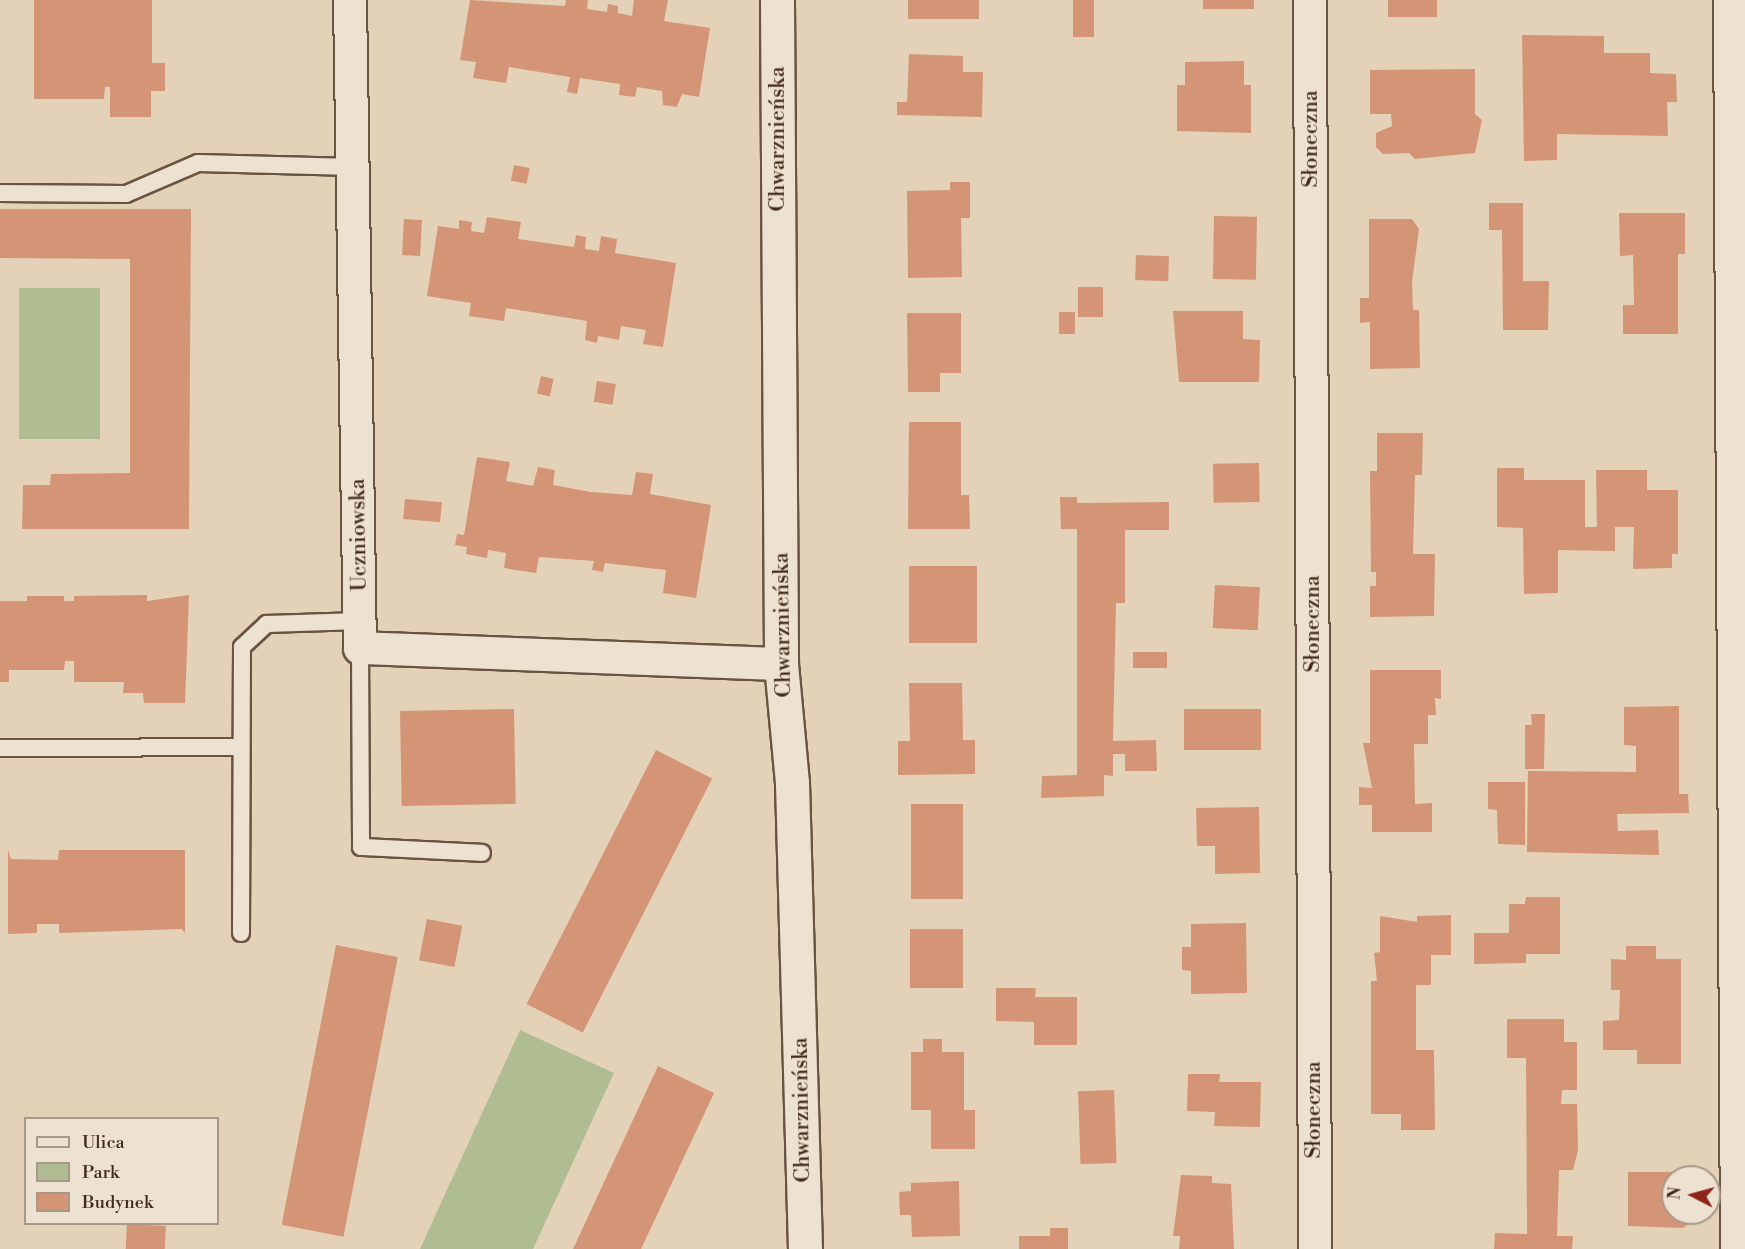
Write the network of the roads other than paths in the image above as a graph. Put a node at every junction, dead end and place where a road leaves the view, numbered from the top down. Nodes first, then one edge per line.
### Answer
1 (350, 0) edge
2 (777, 0) edge
3 (1310, 0) edge
4 (1730, 0) edge
5 (354, 168) junction
6 (0, 193) edge
7 (360, 635) junction
8 (781, 664) junction
9 (240, 747) junction
10 (0, 748) edge
11 (482, 853) dead end
12 (241, 933) dead end
13 (805, 1249) edge
14 (1315, 1249) edge
15 (1737, 1249) edge

1 - 5 street, Uczniowska
2 - 8 main road, Chwarznieńska
3 - 14 street, Słoneczna
4 - 15 street
5 - 6 lane
5 - 7 street, Uczniowska
7 - 8 street
7 - 9 lane
7 - 11 lane
8 - 13 main road, Chwarznieńska
9 - 10 lane
9 - 12 lane

